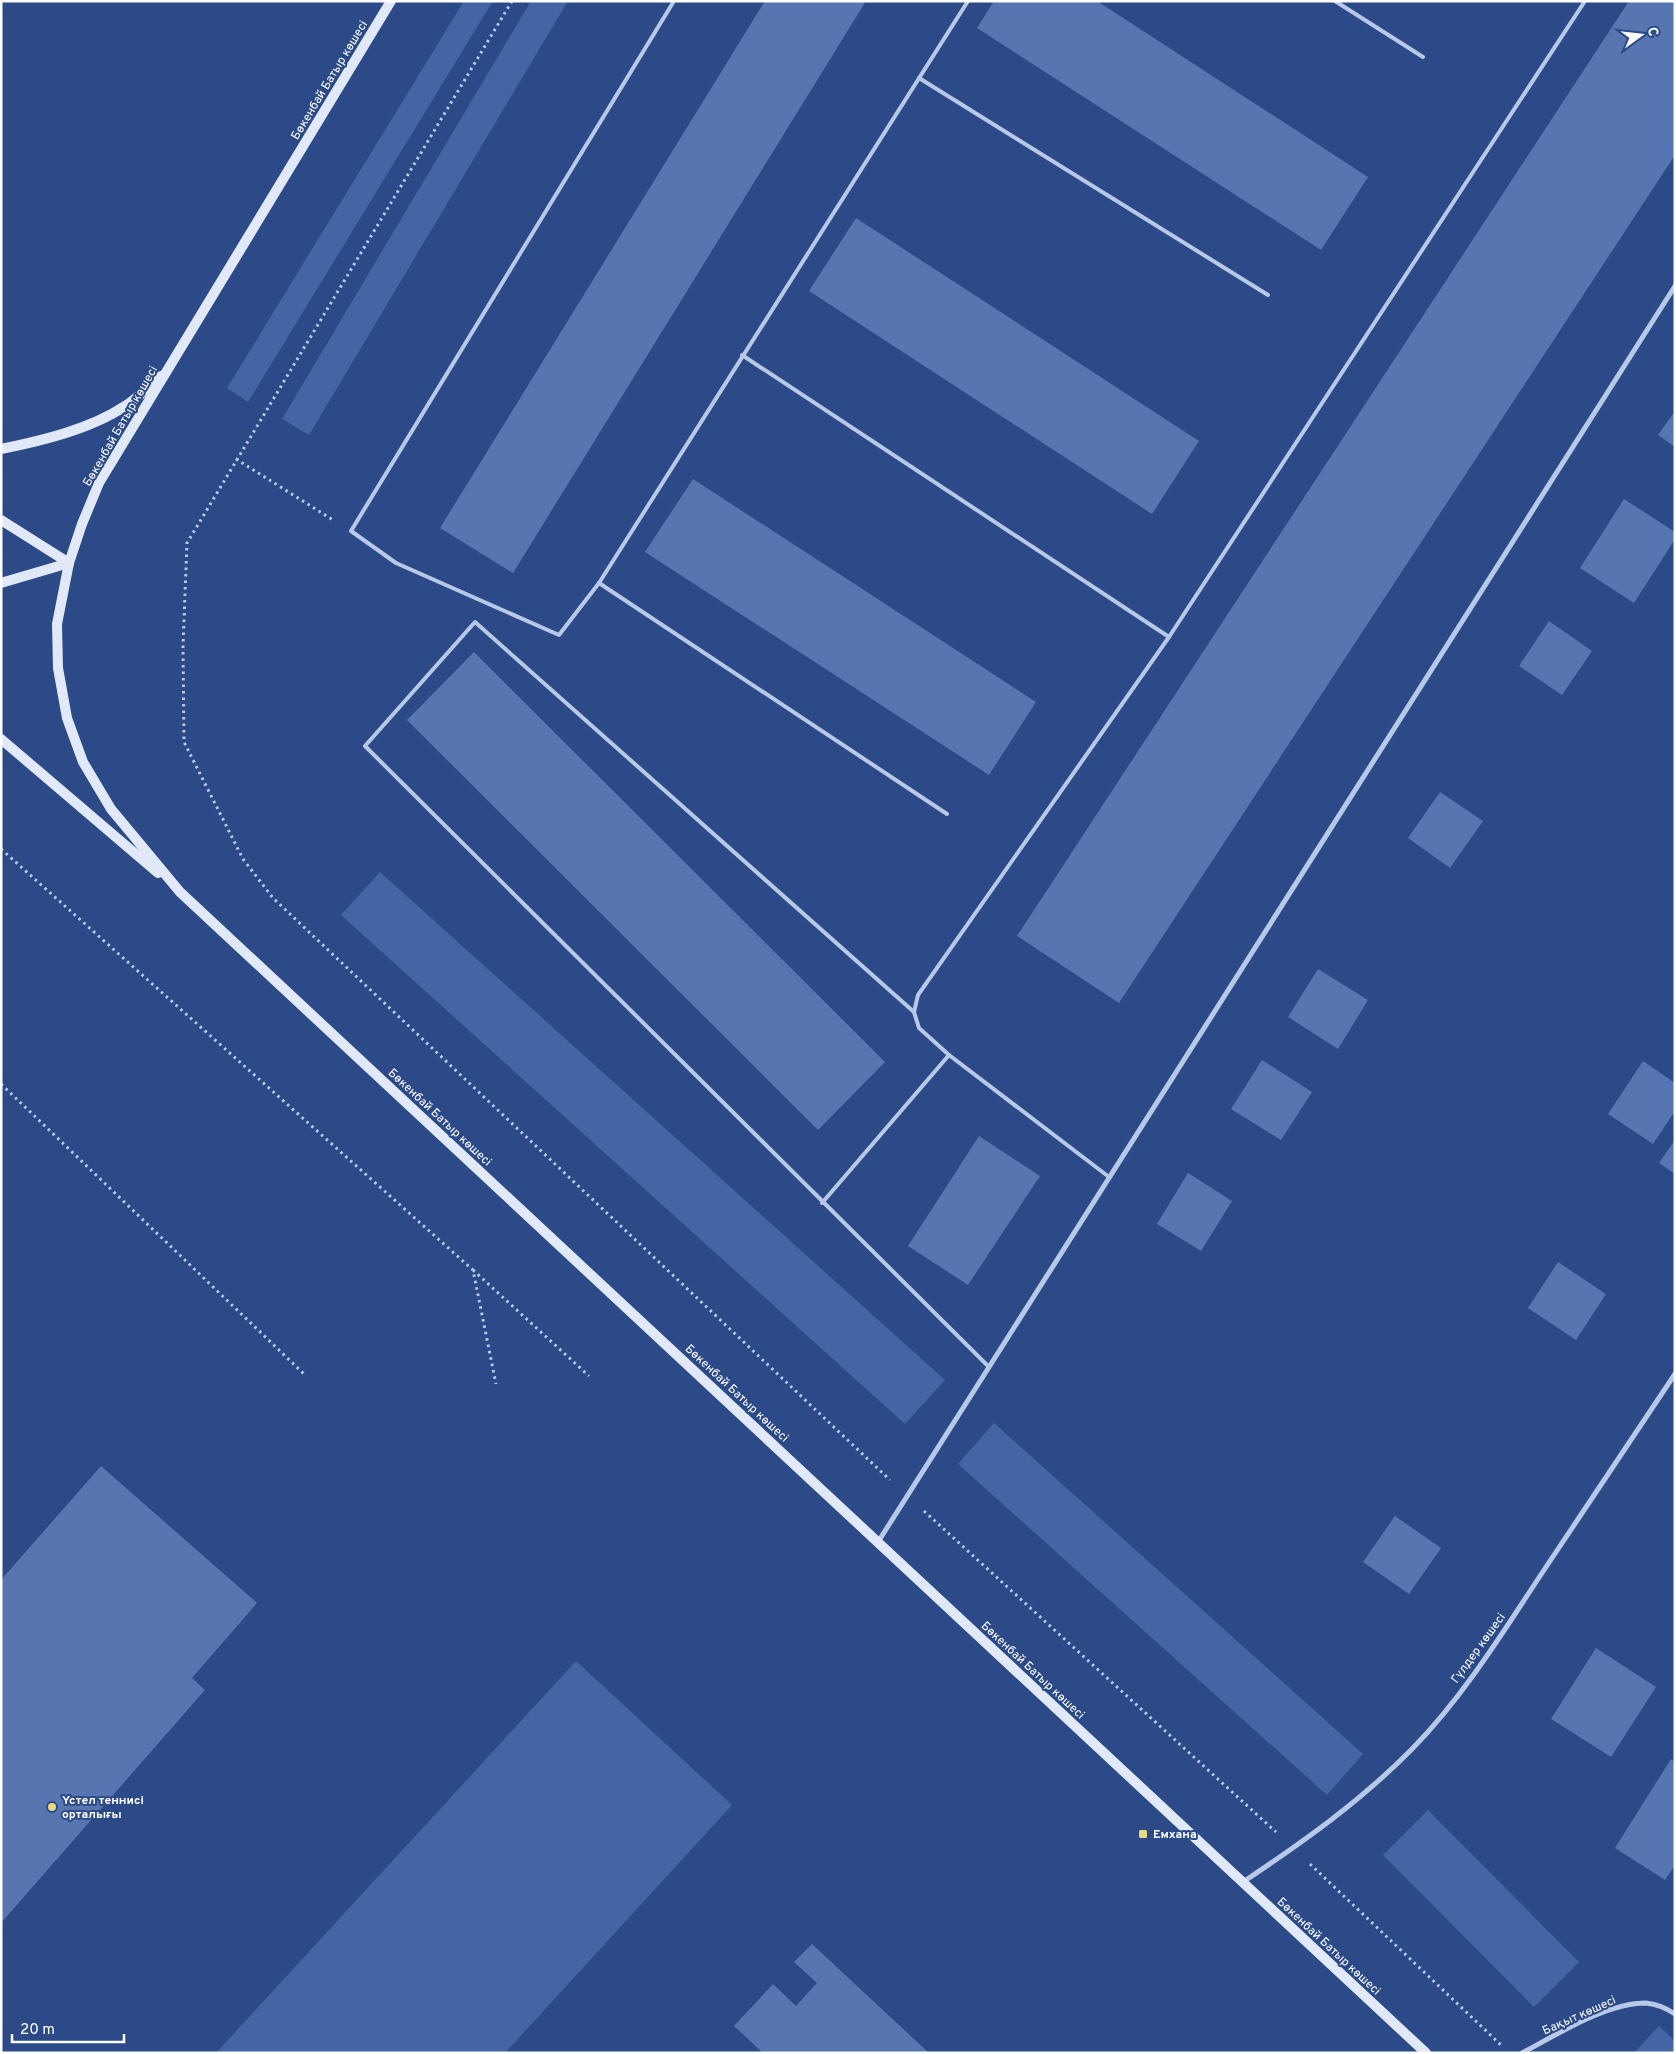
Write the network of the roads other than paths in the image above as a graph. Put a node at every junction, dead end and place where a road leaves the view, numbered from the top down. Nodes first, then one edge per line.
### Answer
1 (391, 1) edge
2 (674, 1) edge
3 (968, 1) edge
4 (1335, 1) edge
5 (1585, 1) edge
6 (1423, 57) dead end
7 (920, 78) junction
8 (1675, 286) edge
9 (1268, 295) dead end
10 (742, 355) junction
11 (167, 371) junction
12 (1, 449) edge
13 (1, 520) edge
14 (69, 563) junction
15 (1, 582) edge
16 (599, 583) junction
17 (1169, 637) junction
18 (1, 739) edge
19 (947, 814) dead end
20 (180, 892) junction
21 (914, 1012) junction
22 (949, 1055) junction
23 (1109, 1177) junction
24 (822, 1203) junction
25 (989, 1367) junction
26 (1675, 1374) edge
27 (878, 1542) junction
28 (1242, 1883) junction
29 (1675, 2014) edge
30 (1426, 2053) edge
31 (1522, 2053) edge

1 - 11 main road, Бөкенбай Батыр көшесі
2 - 16 lane
3 - 7 lane
4 - 6 lane
5 - 17 lane
7 - 9 lane
7 - 10 lane
8 - 23 street
10 - 16 lane
10 - 17 lane
11 - 12 main road
11 - 14 main road, Бөкенбай Батыр көшесі
13 - 14 main road
14 - 15 main road
14 - 20 main road, Бөкенбай Батыр көшесі
16 - 19 lane
17 - 21 lane
18 - 20 main road
20 - 27 main road, Бөкенбай Батыр көшесі
21 - 22 lane
21 - 24 lane
22 - 23 lane
22 - 24 lane
23 - 25 street
24 - 25 lane
25 - 27 street
26 - 28 street, Гүлдер көшесі
27 - 28 main road, Бөкенбай Батыр көшесі
28 - 30 main road, Бөкенбай Батыр көшесі
29 - 31 street, Бақыт көшесі

